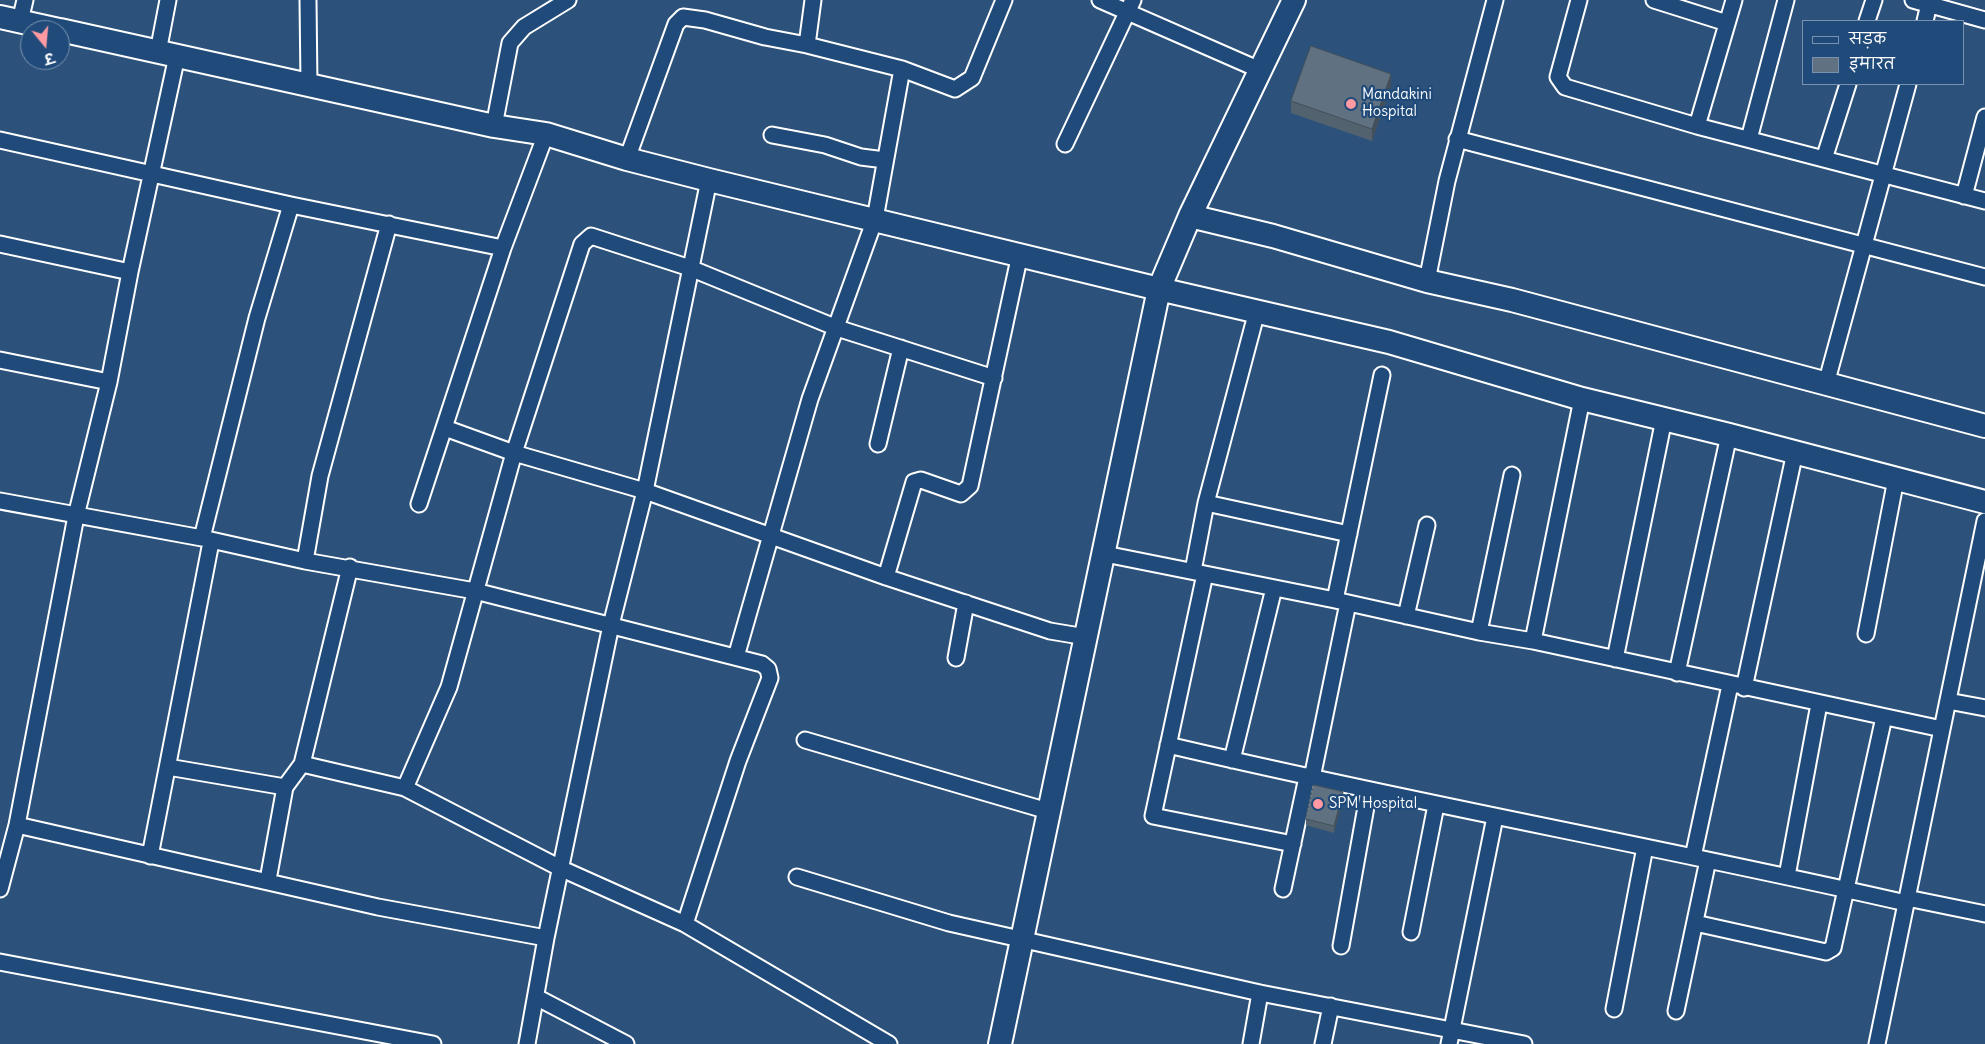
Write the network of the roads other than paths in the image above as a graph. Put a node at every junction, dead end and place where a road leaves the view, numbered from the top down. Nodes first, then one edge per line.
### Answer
1 (168, 0) edge
2 (308, 0) edge
3 (568, 0) edge
4 (814, 0) edge
5 (1004, 0) edge
6 (1100, 0) edge
7 (1294, 0) edge
8 (1495, 0) edge
9 (1579, 0) edge
10 (1654, 0) edge
11 (1734, 0) edge
12 (1786, 0) edge
13 (1874, 0) edge
14 (1913, 0) edge
15 (1929, 4) junction
16 (1130, 6) edge
17 (15, 13) edge
18 (33, 20) edge
19 (1867, 20) edge
20 (1925, 20) edge
21 (1985, 20) edge
22 (1727, 23) junction
23 (70, 32) edge
24 (808, 45) junction
25 (168, 54) junction
26 (902, 69) junction
27 (1260, 70) junction
28 (1848, 85) edge
29 (1908, 85) edge
30 (309, 86) junction
31 (1985, 118) edge
32 (494, 126) junction
33 (1697, 126) junction
34 (546, 134) junction
35 (772, 135) dead end
36 (1457, 139) junction
37 (1749, 139) junction
38 (0, 140) edge
39 (1065, 144) dead end
40 (627, 159) junction
41 (1824, 159) junction
42 (885, 160) junction
43 (151, 172) junction
44 (1884, 175) junction
45 (709, 180) junction
46 (1964, 196) junction
47 (1985, 201) edge
48 (291, 205) junction
49 (1190, 216) junction
50 (874, 219) junction
51 (389, 224) junction
52 (0, 244) edge
53 (1865, 246) junction
54 (503, 248) junction
55 (1020, 254) junction
56 (690, 268) junction
57 (130, 272) junction
58 (1985, 277) edge
59 (1427, 281) junction
60 (1160, 289) junction
61 (1257, 311) junction
62 (836, 328) junction
63 (901, 348) junction
64 (0, 360) edge
65 (1382, 375) dead end
66 (994, 378) junction
67 (109, 382) junction
68 (1826, 384) junction
69 (1582, 399) junction
70 (1664, 419) junction
71 (1985, 426) edge
72 (445, 428) junction
73 (1729, 435) junction
74 (878, 444) dead end
75 (1794, 452) junction
76 (514, 453) junction
77 (1512, 476) dead end
78 (1896, 478) junction
79 (644, 491) junction
80 (0, 501) edge
81 (1985, 502) edge
82 (1206, 503) junction
83 (418, 504) dead end
84 (76, 516) junction
85 (1985, 520) edge
86 (1427, 525) dead end
87 (1349, 534) junction
88 (772, 536) junction
89 (206, 540) junction
90 (1105, 554) junction
91 (305, 561) junction
92 (350, 567) junction
93 (1199, 573) junction
94 (886, 576) junction
95 (1274, 588) junction
96 (475, 591) junction
97 (1978, 595) edge
98 (1342, 601) junction
99 (966, 603) junction
100 (1406, 616) junction
101 (611, 625) junction
102 (1478, 632) junction
103 (1866, 634) dead end
104 (1086, 636) junction
105 (1533, 640) junction
106 (736, 657) junction
107 (956, 658) dead end
108 (1615, 659) junction
109 (1677, 673) junction
110 (1737, 686) junction
111 (1948, 701) junction
112 (1819, 704) junction
113 (1985, 708) edge
114 (1884, 717) junction
115 (1942, 729) junction
116 (805, 740) dead end
117 (1168, 745) junction
118 (1232, 760) junction
119 (302, 764) junction
120 (168, 767) junction
121 (1310, 777) junction
122 (285, 787) junction
123 (405, 788) junction
124 (1369, 790) junction
125 (1436, 804) junction
126 (1048, 811) junction
127 (1495, 817) junction
128 (17, 824) junction
129 (1293, 844) junction
130 (1645, 848) junction
131 (150, 856) junction
132 (1700, 859) junction
133 (562, 869) junction
134 (796, 876) dead end
135 (1787, 876) junction
136 (268, 880) junction
137 (0, 889) edge
138 (1283, 889) dead end
139 (1846, 889) junction
140 (1907, 901) junction
141 (1985, 914) edge
142 (1694, 923) junction
143 (685, 924) junction
144 (1411, 932) dead end
145 (546, 938) junction
146 (1022, 938) junction
147 (1341, 946) dead end
148 (0, 962) edge
149 (1260, 993) junction
150 (536, 997) junction
151 (1331, 1006) junction
152 (1614, 1009) dead end
153 (1676, 1011) dead end
154 (1451, 1037) edge
155 (433, 1044) edge
156 (527, 1044) edge
157 (626, 1044) edge
158 (889, 1044) edge
159 (1000, 1044) edge
160 (1251, 1044) edge
161 (1323, 1044) edge
162 (1524, 1044) edge
163 (1877, 1044) edge

1 - 25 street
2 - 30 street
3 - 32 street
4 - 24 street
5 - 26 street
6 - 16 street
7 - 27 street
8 - 36 street
9 - 33 street
10 - 22 street
11 - 22 street
12 - 37 street
13 - 19 street
14 - 15 street
15 - 20 street
15 - 21 street
16 - 27 street
16 - 39 street
17 - 18 street
22 - 33 street
23 - 25 street
24 - 26 street
24 - 40 street
25 - 30 street
25 - 43 street
26 - 42 street
27 - 49 street
28 - 41 street
29 - 44 street
30 - 32 street
31 - 46 street
32 - 34 street
33 - 37 street
34 - 40 street
34 - 54 street
35 - 42 street
36 - 53 street
36 - 59 street
37 - 41 street
38 - 43 street
40 - 45 street
41 - 44 street
42 - 50 street
43 - 48 street
43 - 57 street
44 - 46 street
44 - 53 street
45 - 50 street
45 - 56 street
46 - 47 street
48 - 51 street
48 - 89 street
49 - 59 street
49 - 60 street
50 - 55 street
50 - 62 street
51 - 54 street
51 - 91 street
52 - 57 street
53 - 58 street
53 - 68 street
54 - 72 street
55 - 60 street
55 - 66 street
56 - 62 street
56 - 76 street
56 - 79 street
57 - 67 street
59 - 68 street
60 - 61 street
60 - 90 street
61 - 69 street
61 - 82 street
62 - 63 street
62 - 88 street
63 - 66 street
63 - 74 street
64 - 67 street
65 - 87 street
66 - 94 street
67 - 84 street
68 - 71 street
69 - 70 street
69 - 105 street
70 - 73 street
70 - 108 street
72 - 76 street
72 - 83 street
73 - 75 street
73 - 109 street
75 - 78 street
75 - 110 street
76 - 79 street
76 - 96 street
77 - 102 street
78 - 81 street
78 - 103 street
79 - 88 street
79 - 101 street
80 - 84 street
82 - 87 street
82 - 93 street
84 - 89 street
84 - 128 street
85 - 97 street
86 - 100 street
87 - 98 street
88 - 94 street
88 - 106 street
89 - 91 street
89 - 120 street
90 - 93 street
90 - 104 street
91 - 92 street
92 - 96 street
92 - 119 street
93 - 95 street
93 - 117 street
94 - 99 street
95 - 98 street
95 - 118 street
96 - 101 street
96 - 123 street
97 - 111 street
98 - 100 street
98 - 121 street
99 - 104 street
99 - 107 street
100 - 102 street
101 - 106 street
101 - 133 street
102 - 105 street
104 - 126 street
105 - 108 street
106 - 143 street
108 - 109 street
109 - 110 street
110 - 112 street
110 - 132 street
111 - 113 street
111 - 115 street
112 - 114 street
112 - 135 street
114 - 115 street
114 - 139 street
115 - 140 street
116 - 126 street
117 - 118 street
117 - 129 street
118 - 121 street
119 - 122 street
119 - 123 street
120 - 122 street
120 - 131 street
121 - 124 street
121 - 129 street
122 - 136 street
123 - 133 street
124 - 125 street
124 - 147 street
125 - 127 street
125 - 144 street
126 - 146 street
127 - 130 street
127 - 154 street
128 - 131 street
128 - 137 street
129 - 138 street
130 - 132 street
130 - 152 street
131 - 136 street
132 - 135 street
132 - 142 street
133 - 143 street
133 - 145 street
134 - 146 street
135 - 139 street
136 - 145 street
139 - 140 street
139 - 142 street
140 - 141 street
140 - 163 street
142 - 153 street
143 - 158 street
145 - 150 street
146 - 149 street
146 - 159 street
148 - 155 street
149 - 151 street
149 - 160 street
150 - 156 street
150 - 157 street
151 - 154 street
151 - 161 street
154 - 162 street

